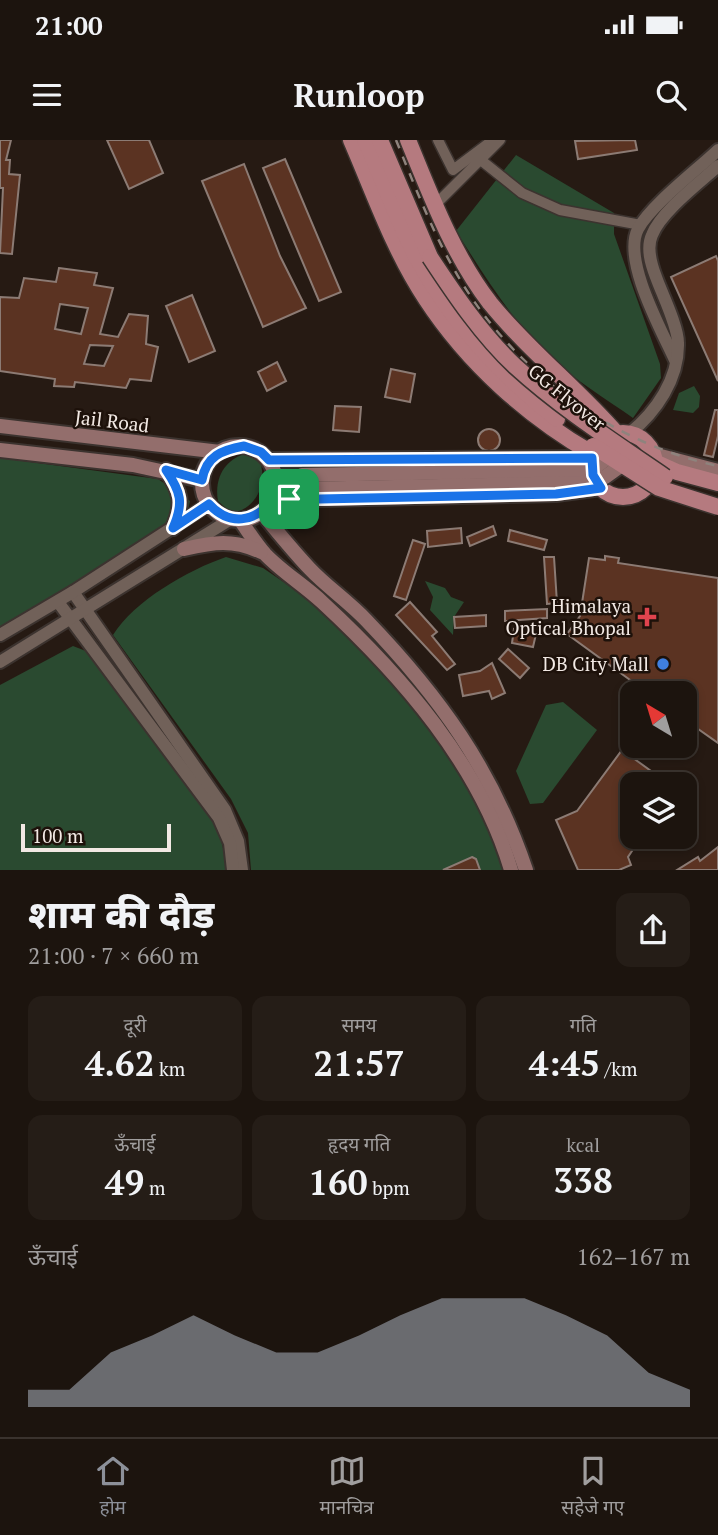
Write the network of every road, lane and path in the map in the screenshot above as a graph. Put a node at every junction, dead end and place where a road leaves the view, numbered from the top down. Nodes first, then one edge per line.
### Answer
1 (351, 140) edge
2 (365, 140) edge
3 (380, 140) edge
4 (408, 140) edge
5 (438, 140) edge
6 (493, 140) edge
7 (500, 140) edge
8 (718, 150) edge
9 (482, 160) junction
10 (718, 166) edge
11 (435, 205) junction
12 (641, 225) junction
13 (428, 265) junction
14 (675, 361) junction
15 (0, 426) edge
16 (622, 449) junction
17 (0, 450) edge
18 (220, 452) junction
19 (592, 456) junction
20 (655, 459) junction
21 (269, 460) junction
22 (294, 460) junction
23 (166, 470) junction
24 (718, 471) edge
25 (202, 480) junction
26 (302, 482) junction
27 (718, 483) edge
28 (601, 488) junction
29 (718, 493) edge
30 (289, 499) junction
31 (272, 500) junction
32 (209, 504) junction
33 (718, 507) edge
34 (261, 512) junction
35 (236, 519) junction
36 (173, 528) junction
37 (184, 550) junction
38 (265, 554) junction
39 (74, 592) junction
40 (58, 602) junction
41 (85, 612) junction
42 (70, 621) junction
43 (0, 635) edge
44 (0, 662) edge
45 (233, 870) edge
46 (242, 870) edge
47 (511, 870) edge
48 (526, 870) edge

1 - 19 main road
2 - 13 main road
3 - 13 main road
4 - 11 main road
5 - 6 street
7 - 9 street
8 - 12 street
9 - 11 street
9 - 12 street
10 - 14 street
11 - 16 main road
12 - 14 street
13 - 16 main road, GG Flyover, bridge
14 - 16 street
15 - 18 main road, Jail Road
16 - 19 main road
16 - 20 main road
16 - 26 main road, bridge
16 - 29 main road, GG Flyover, bridge
16 - 33 main road, GG Flyover, bridge
17 - 23 main road
18 - 21 main road
18 - 25 main road
19 - 22 main road
19 - 28 main road
20 - 24 main road
20 - 27 main road
20 - 28 main road
21 - 22 main road
21 - 31 main road
22 - 26 main road
23 - 25 main road
23 - 36 main road
25 - 32 main road
26 - 30 main road
28 - 30 main road
30 - 31 main road
31 - 34 main road
32 - 35 main road
32 - 36 street
34 - 35 main road
34 - 48 main road
35 - 37 street
35 - 38 main road
36 - 39 street
37 - 38 main road
37 - 41 street
38 - 47 main road
39 - 40 street
39 - 41 street
40 - 42 street
40 - 43 street
41 - 42 street
41 - 46 street
42 - 44 street
42 - 45 street

